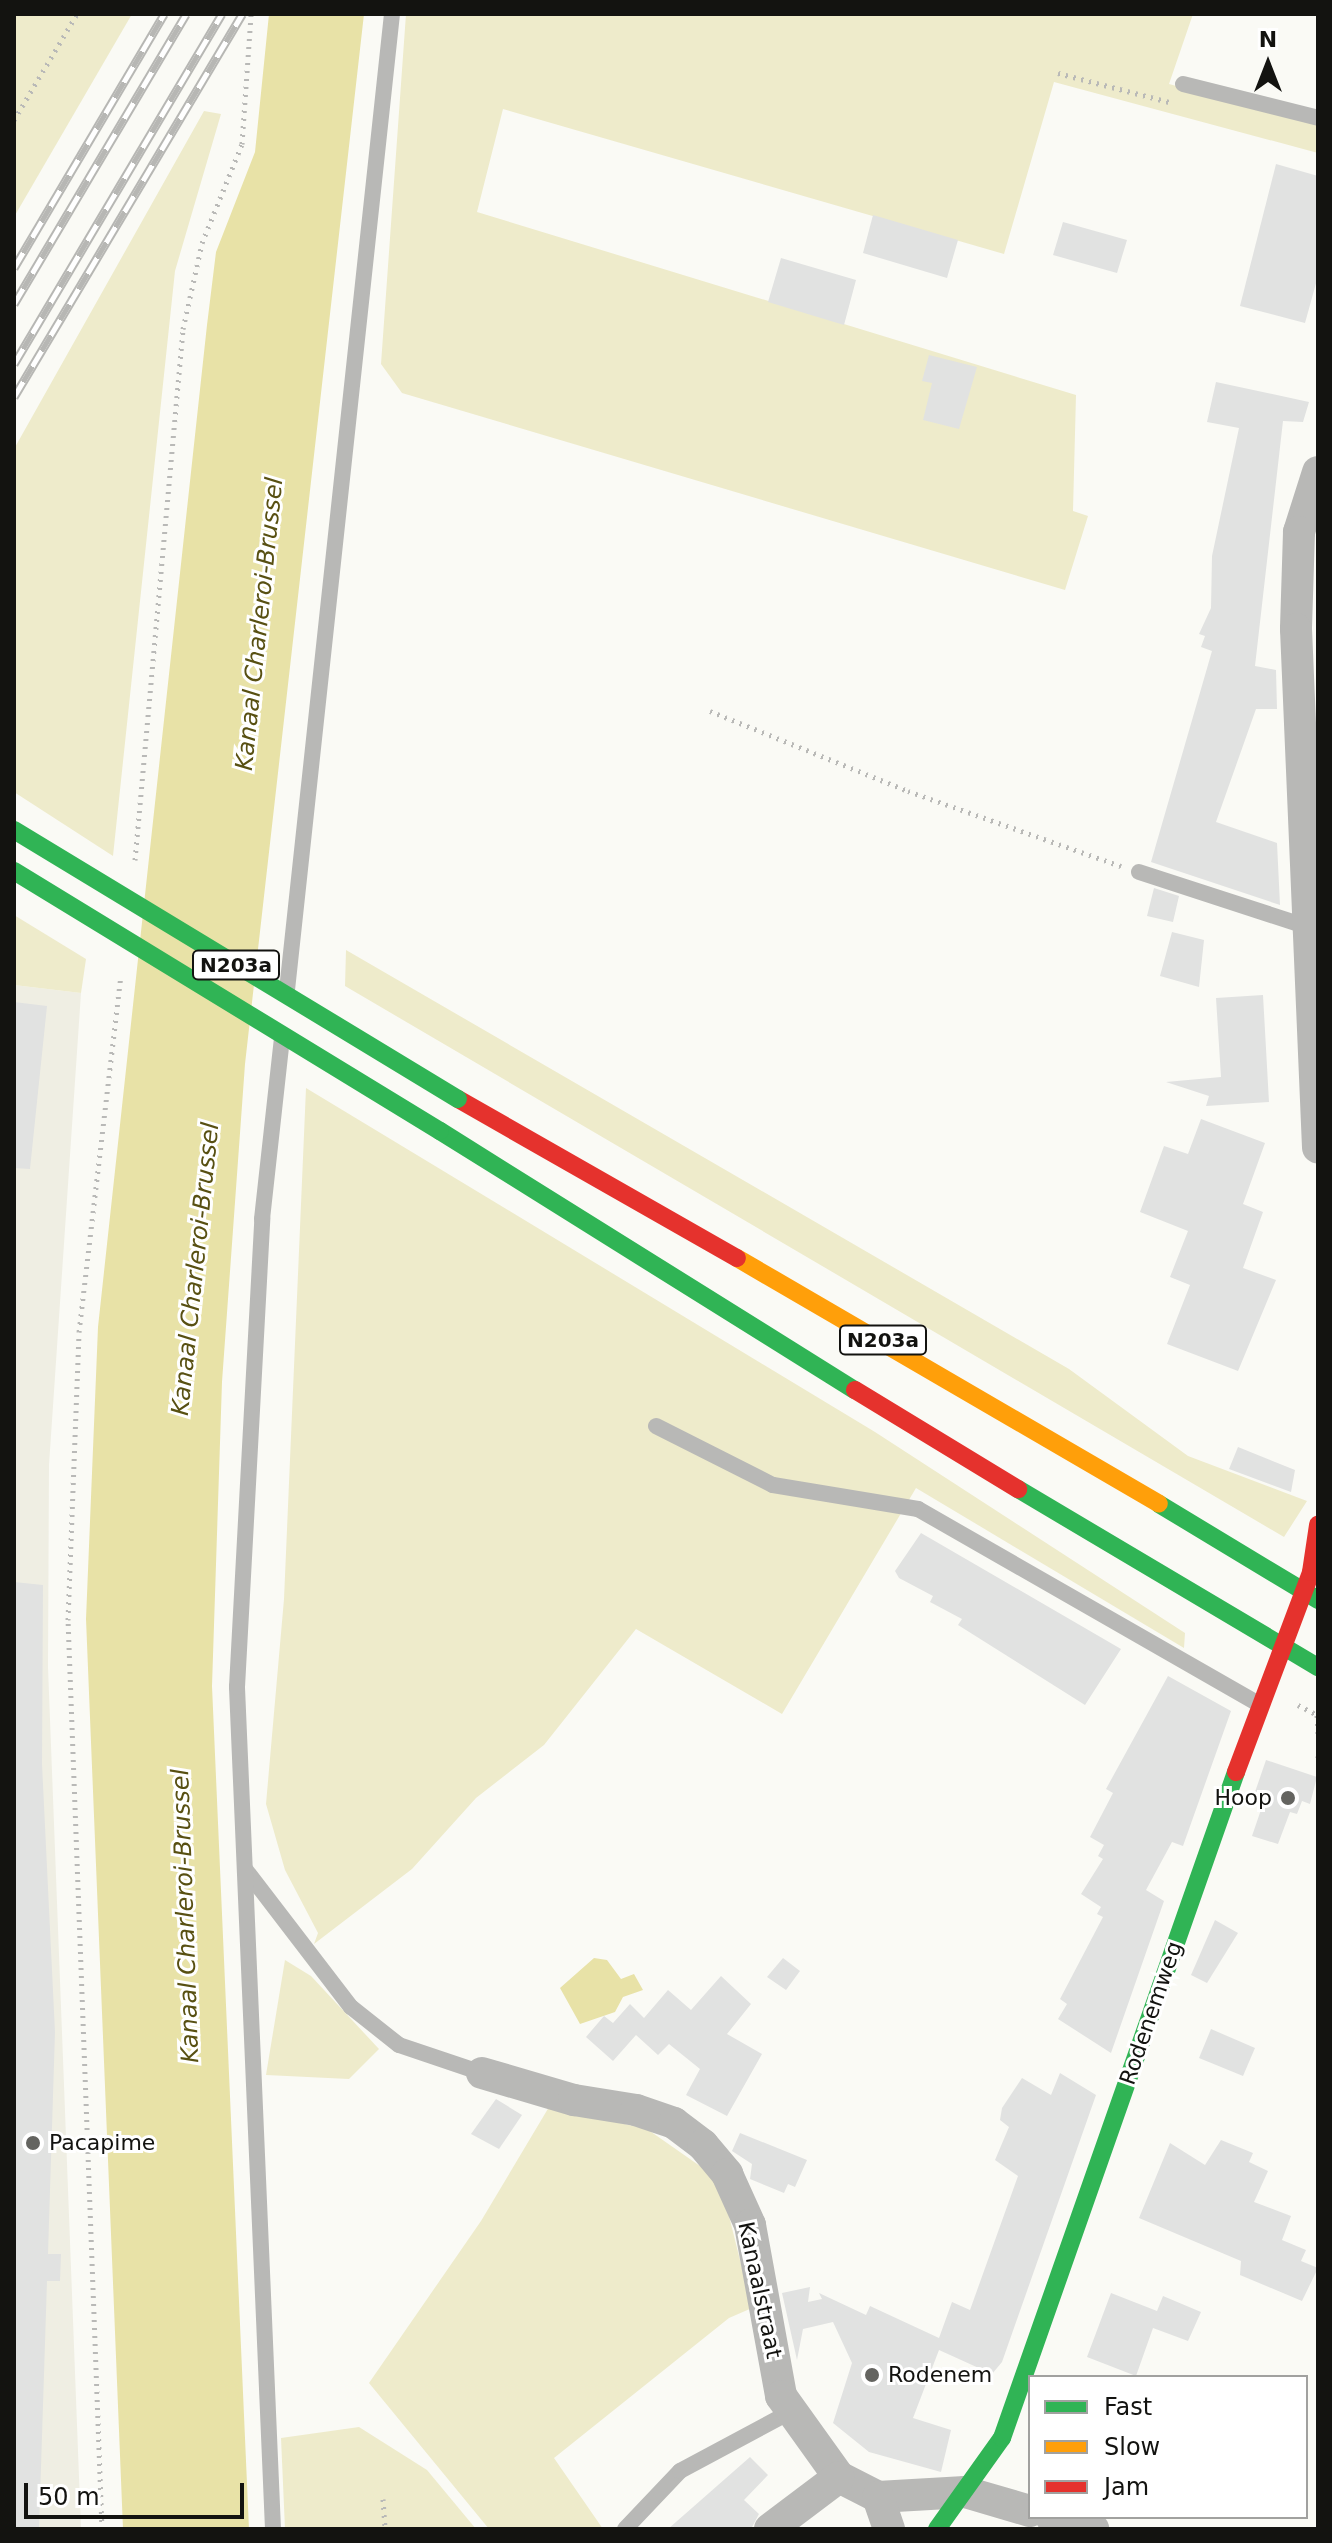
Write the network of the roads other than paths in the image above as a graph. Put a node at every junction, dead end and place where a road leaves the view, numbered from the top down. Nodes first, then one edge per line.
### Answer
1 (392, 14) edge
2 (1183, 84) dead end
3 (1318, 118) edge
4 (1318, 472) edge
5 (14, 830) edge
6 (14, 871) edge
7 (1139, 872) road end
8 (1305, 926) junction
9 (1314, 1016) edge
10 (1318, 1148) edge
11 (656, 1426) dead end
12 (1318, 1525) edge
13 (1310, 1596) edge
14 (1282, 1642) junction
15 (1318, 1667) edge
16 (1259, 1704) junction
17 (245, 1869) junction
18 (482, 2073) joint
19 (792, 2411) junction
20 (839, 2477) junction
21 (965, 2492) junction
22 (878, 2497) junction
23 (1028, 2510) edge
24 (1058, 2519) edge
25 (273, 2529) edge
26 (625, 2529) edge
27 (770, 2529) edge
28 (889, 2529) edge
29 (937, 2529) edge
30 (1093, 2529) edge

1 - 17 lane
2 - 3 lane
4 - 8 street
5 - 13 main road, N203a, bridge
6 - 14 main road, N203a, bridge
7 - 8 lane
8 - 9 street
9 - 10 street
11 - 16 lane
12 - 13 main road, Rodenemweg
13 - 14 main road, Rodenemweg
14 - 15 main road, N203a
14 - 16 main road, Rodenemweg
16 - 21 main road, Rodenemweg
17 - 18 lane
17 - 25 lane
18 - 19 street, Kanaalstraat
19 - 20 street, Kanaalstraat
19 - 26 lane
20 - 22 street, Kanaalstraat
20 - 27 street
21 - 22 street
21 - 23 street
21 - 29 main road, Rodenemweg
22 - 28 street
24 - 30 street

